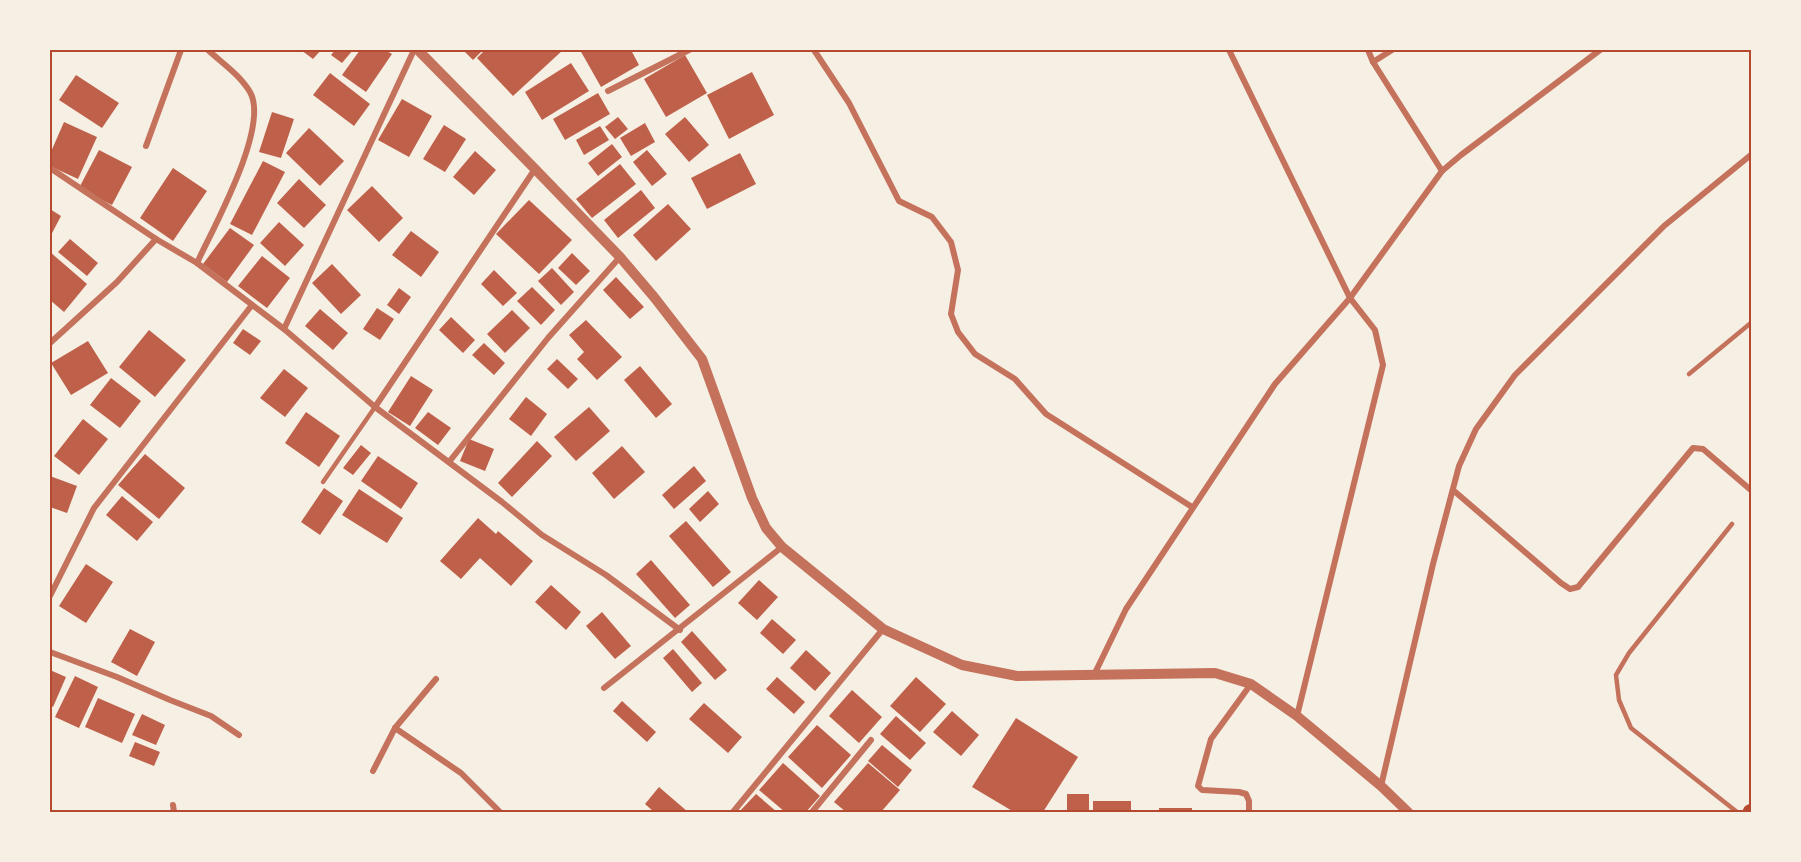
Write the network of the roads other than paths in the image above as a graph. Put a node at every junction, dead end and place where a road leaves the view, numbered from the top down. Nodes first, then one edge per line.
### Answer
1 (181, 50) edge
2 (208, 50) edge
3 (689, 50) edge
4 (814, 50) edge
5 (1229, 50) edge
6 (1368, 50) edge
7 (1392, 50) edge
8 (1597, 50) edge
9 (421, 51) edge
10 (1373, 62) junction
11 (608, 91) dead end
12 (146, 146) dead end
13 (1752, 154) edge
14 (50, 168) edge
15 (535, 169) junction
16 (1442, 171) junction
17 (156, 239) junction
18 (620, 257) junction
19 (196, 263) junction
20 (1350, 298) junction
21 (252, 305) junction
22 (1752, 322) edge
23 (284, 329) junction
24 (50, 343) edge
25 (1689, 374) dead end
26 (375, 407) junction
27 (448, 462) junction
28 (322, 482) dead end
29 (1453, 490) junction
30 (1752, 491) edge
31 (1192, 507) junction
32 (1732, 524) dead end
33 (782, 547) junction
34 (50, 596) edge
35 (883, 629) junction
36 (680, 630) junction
37 (50, 652) edge
38 (1094, 676) junction
39 (436, 679) dead end
40 (1251, 684) junction
41 (604, 688) dead end
42 (1297, 716) junction
43 (395, 728) junction
44 (239, 735) dead end
45 (871, 740) dead end
46 (373, 771) dead end
47 (1381, 786) junction
48 (173, 804) dead end
49 (174, 813) edge
50 (500, 813) edge
51 (733, 813) edge
52 (812, 813) edge
53 (1248, 813) edge
54 (1408, 813) edge
55 (1737, 813) edge

1 - 12 street
2 - 19 street
3 - 11 street
4 - 31 street
5 - 20 street
6 - 10 street
7 - 10 street
8 - 16 street
9 - 15 street
9 - 23 street
10 - 16 street
13 - 29 street
14 - 17 street
15 - 18 street
15 - 26 street
16 - 20 street
17 - 19 street
17 - 24 street
18 - 27 street
18 - 33 street
19 - 21 street
20 - 31 street
20 - 42 street
21 - 23 street
21 - 34 street
22 - 25 lane
23 - 26 street
26 - 27 street
26 - 28 lane
27 - 36 street
29 - 30 street
29 - 47 street
31 - 38 street
32 - 55 lane
33 - 35 street
33 - 36 street
35 - 38 street
35 - 51 street
36 - 41 street
37 - 44 street
38 - 40 street
39 - 43 street
40 - 42 street
40 - 53 street
42 - 47 street
43 - 46 street
43 - 50 street
45 - 52 street
47 - 54 street
48 - 49 street

